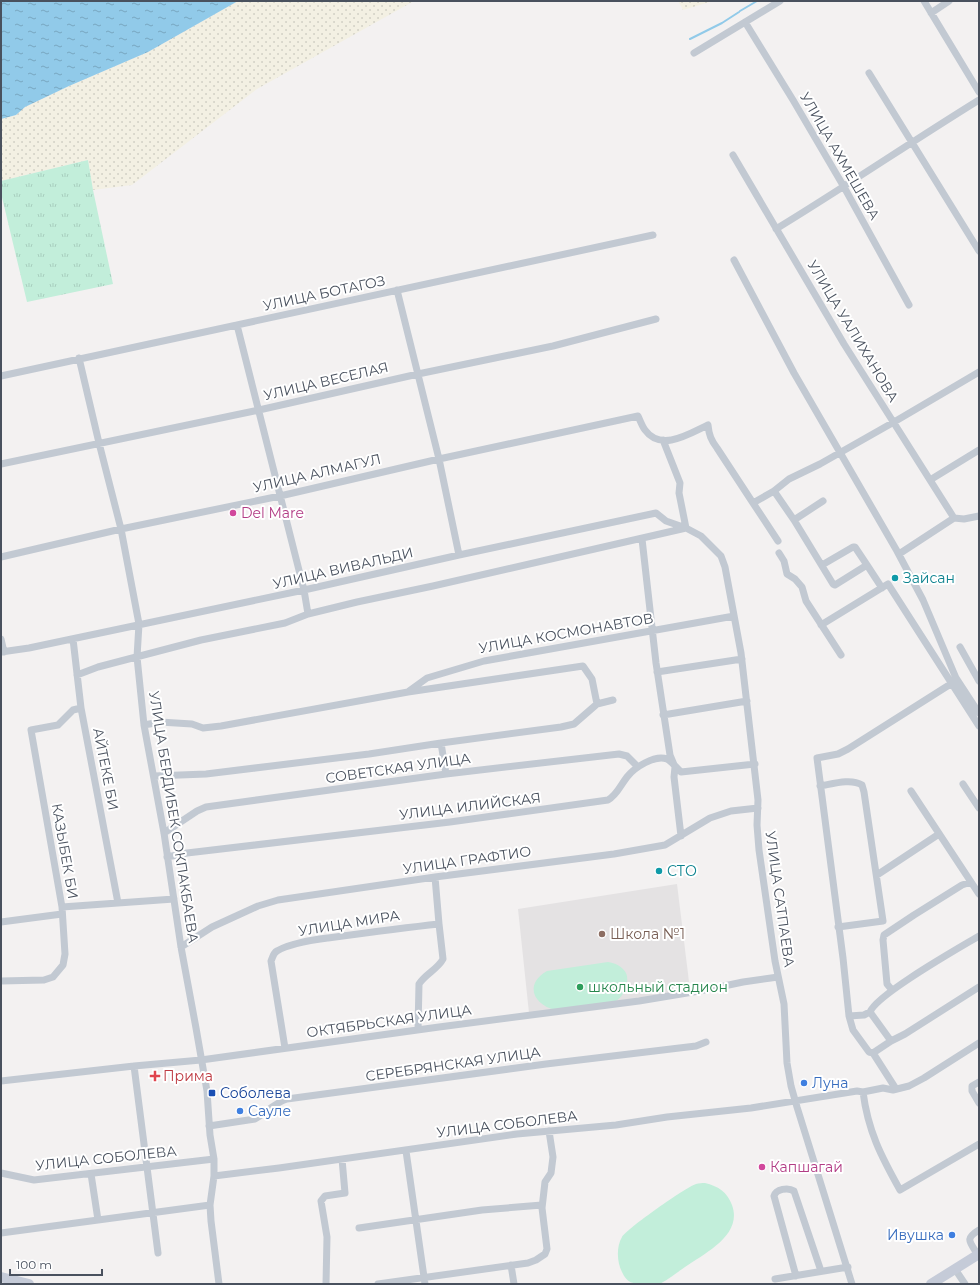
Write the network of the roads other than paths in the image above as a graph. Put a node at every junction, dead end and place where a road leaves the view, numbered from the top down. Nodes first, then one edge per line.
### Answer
1 (780, 1) edge
2 (924, 1) edge
3 (949, 1) edge
4 (931, 13) junction
5 (745, 22) junction
6 (694, 53) dead end
7 (869, 73) dead end
8 (979, 92) edge
9 (979, 100) edge
10 (911, 142) junction
11 (733, 155) dead end
12 (844, 187) junction
13 (776, 228) junction
14 (653, 235) dead end
15 (979, 251) edge
16 (734, 260) dead end
17 (397, 290) junction
18 (909, 304) dead end
19 (656, 319) dead end
20 (237, 325) junction
21 (79, 358) junction
22 (979, 372) edge
23 (418, 374) junction
24 (1, 376) edge
25 (259, 410) junction
26 (894, 422) junction
27 (663, 440) junction
28 (99, 443) junction
29 (979, 450) edge
30 (840, 452) junction
31 (439, 459) junction
32 (1, 464) edge
33 (930, 480) junction
34 (774, 491) junction
35 (280, 496) junction
36 (823, 501) dead end
37 (753, 503) junction
38 (979, 516) edge
39 (954, 518) junction
40 (794, 520) junction
41 (686, 528) junction
42 (121, 529) junction
43 (642, 539) junction
44 (778, 541) dead end
45 (779, 553) dead end
46 (898, 554) junction
47 (459, 555) junction
48 (1, 556) edge
49 (822, 565) junction
50 (867, 565) junction
51 (882, 588) junction
52 (304, 590) junction
53 (308, 614) junction
54 (734, 616) junction
55 (138, 624) junction
56 (822, 625) junction
57 (652, 630) junction
58 (1, 639) edge
59 (73, 639) junction
60 (960, 647) dead end
61 (2, 652) edge
62 (841, 655) dead end
63 (137, 657) junction
64 (742, 659) junction
65 (657, 672) junction
66 (77, 675) junction
67 (979, 681) edge
68 (954, 682) junction
69 (408, 692) junction
70 (613, 700) dead end
71 (747, 701) junction
72 (597, 704) junction
73 (81, 708) junction
74 (979, 713) edge
75 (663, 715) junction
76 (144, 725) junction
77 (979, 726) edge
78 (441, 743) junction
79 (755, 764) junction
80 (637, 766) junction
81 (675, 767) junction
82 (446, 774) junction
83 (154, 776) junction
84 (963, 784) dead end
85 (820, 786) junction
86 (911, 791) dead end
87 (758, 808) junction
88 (979, 808) edge
89 (164, 833) junction
90 (939, 834) junction
91 (681, 836) junction
92 (167, 857) junction
93 (877, 874) junction
94 (435, 877) junction
95 (971, 882) junction
96 (979, 894) edge
97 (174, 899) junction
98 (118, 903) junction
99 (62, 910) junction
100 (1, 922) edge
101 (439, 924) junction
102 (838, 927) junction
103 (979, 936) edge
104 (181, 947) junction
105 (778, 977) junction
106 (1, 981) edge
107 (979, 987) edge
108 (892, 990) junction
109 (870, 1012) junction
110 (849, 1016) junction
111 (418, 1030) junction
112 (891, 1041) junction
113 (706, 1042) dead end
114 (979, 1043) edge
115 (285, 1048) junction
116 (873, 1053) junction
117 (201, 1060) junction
118 (134, 1066) junction
119 (1, 1081) edge
120 (979, 1082) edge
121 (896, 1089) junction
122 (860, 1092) junction
123 (795, 1101) junction
124 (979, 1103) edge
125 (209, 1126) junction
126 (549, 1131) junction
127 (979, 1144) edge
128 (406, 1150) junction
129 (214, 1159) junction
130 (342, 1159) junction
131 (148, 1167) junction
132 (1, 1173) edge
133 (91, 1174) junction
134 (214, 1176) junction
135 (210, 1205) junction
136 (542, 1205) junction
137 (153, 1213) junction
138 (98, 1220) junction
139 (416, 1221) junction
140 (359, 1228) dead end
141 (979, 1230) edge
142 (1, 1233) edge
143 (158, 1253) dead end
144 (978, 1254) edge
145 (511, 1266) junction
146 (848, 1267) junction
147 (954, 1269) junction
148 (821, 1271) junction
149 (796, 1276) junction
150 (1, 1277) edge
151 (775, 1279) dead end
152 (424, 1281) edge
153 (29, 1284) edge
154 (219, 1284) edge
155 (326, 1284) edge
156 (378, 1284) edge
157 (514, 1284) edge
158 (852, 1284) edge
159 (931, 1284) edge
160 (965, 1284) edge

1 - 5 street
2 - 4 street
3 - 4 street
4 - 8 street
5 - 6 street
5 - 12 street, УЛИЦА АХМЕШЕВА
7 - 10 street
9 - 10 street
10 - 12 street
10 - 15 street
11 - 13 street, УЛИЦА УАЛИХАНОВА
12 - 13 street
12 - 18 street, УЛИЦА АХМЕШЕВА
13 - 26 street, УЛИЦА УАЛИХАНОВА
14 - 17 street, УЛИЦА БОТАГОЗ
16 - 30 street
17 - 20 street, УЛИЦА БОТАГОЗ
17 - 23 street
19 - 23 street, УЛИЦА ВЕСЕЛАЯ
20 - 21 street, УЛИЦА БОТАГОЗ
20 - 25 street
21 - 24 street, УЛИЦА БОТАГОЗ
21 - 28 street, УЛИЦА БЕРДИБЕК СОКПАКБАЕВА
22 - 26 street
23 - 25 street, УЛИЦА ВЕСЕЛАЯ
23 - 31 street
25 - 28 street, УЛИЦА ВЕСЕЛАЯ
25 - 35 street
26 - 30 street
26 - 33 street, УЛИЦА УАЛИХАНОВА
27 - 31 street, УЛИЦА АЛМАГУЛ
27 - 37 street
27 - 41 street
28 - 32 street, УЛИЦА ВЕСЕЛАЯ
28 - 42 street, УЛИЦА БЕРДИБЕК СОКПАКБАЕВА
29 - 33 street
30 - 34 street
30 - 46 street
31 - 35 street, УЛИЦА АЛМАГУЛ
31 - 47 street
33 - 39 street, УЛИЦА УАЛИХАНОВА
34 - 37 street
34 - 40 street
35 - 42 street, УЛИЦА АЛМАГУЛ
35 - 52 street
36 - 40 street
37 - 44 street
38 - 39 street
39 - 46 street
40 - 49 street
41 - 43 street
41 - 47 street, УЛИЦА ВИВАЛЬДИ
41 - 54 street, УЛИЦА САТПАЕВА
42 - 48 street, УЛИЦА АЛМАГУЛ
42 - 55 street, УЛИЦА БЕРДИБЕК СОКПАКБАЕВА
43 - 53 street
43 - 57 street
45 - 56 street
46 - 68 street
47 - 52 street, УЛИЦА ВИВАЛЬДИ
49 - 50 street
49 - 50 street
50 - 51 street
51 - 56 street
51 - 68 street
52 - 53 street
52 - 55 street, УЛИЦА ВИВАЛЬДИ
53 - 63 street
54 - 57 street, УЛИЦА КОСМОНАВТОВ
54 - 64 street, УЛИЦА САТПАЕВА
55 - 59 street, УЛИЦА ВИВАЛЬДИ
55 - 63 street, УЛИЦА БЕРДИБЕК СОКПАКБАЕВА
56 - 62 street
57 - 65 street
57 - 69 street, УЛИЦА КОСМОНАВТОВ
58 - 61 street
59 - 61 street, УЛИЦА ВИВАЛЬДИ
59 - 66 street, АЙТЕКЕ БИ
60 - 67 street
63 - 66 street
63 - 76 street, УЛИЦА БЕРДИБЕК СОКПАКБАЕВА
64 - 65 street
64 - 71 street, УЛИЦА САТПАЕВА
65 - 75 street
66 - 73 street, АЙТЕКЕ БИ
68 - 74 street
68 - 77 street
68 - 85 street
69 - 72 street, УЛИЦА КОСМОНАВТОВ
69 - 76 street, УЛИЦА КОСМОНАВТОВ
70 - 72 street
71 - 75 street
71 - 79 street, УЛИЦА САТПАЕВА
72 - 78 street
73 - 98 street, АЙТЕКЕ БИ
73 - 99 street, КАЗЫБЕК БИ
75 - 81 street
76 - 83 street, УЛИЦА БЕРДИБЕК СОКПАКБАЕВА
78 - 82 street
78 - 83 street
79 - 81 street, УЛИЦА ИЛИЙСКАЯ
79 - 87 street, УЛИЦА САТПАЕВА
80 - 81 street, УЛИЦА ИЛИЙСКАЯ
80 - 82 street, СОВЕТСКАЯ УЛИЦА
80 - 92 street, УЛИЦА ИЛИЙСКАЯ
81 - 91 street
82 - 89 street, СОВЕТСКАЯ УЛИЦА
83 - 89 street, УЛИЦА БЕРДИБЕК СОКПАКБАЕВА
84 - 88 street
85 - 93 street
85 - 102 street
86 - 90 street
87 - 91 street, УЛИЦА ГРАФТИО
87 - 105 street, УЛИЦА САТПАЕВА
89 - 92 street, УЛИЦА БЕРДИБЕК СОКПАКБАЕВА
90 - 93 street
90 - 95 street
91 - 94 street, УЛИЦА ГРАФТИО
92 - 97 street, УЛИЦА БЕРДИБЕК СОКПАКБАЕВА
93 - 102 street
94 - 101 street
94 - 104 street, УЛИЦА ГРАФТИО
95 - 96 street
95 - 108 street
97 - 98 street
97 - 104 street, УЛИЦА БЕРДИБЕК СОКПАКБАЕВА
98 - 99 street
99 - 100 street
99 - 106 street, КАЗЫБЕК БИ
101 - 111 street
101 - 115 street, УЛИЦА МИРА
102 - 110 street
103 - 108 street
104 - 117 street, УЛИЦА БЕРДИБЕК СОКПАКБАЕВА
105 - 111 street, ОКТЯБРЬСКАЯ УЛИЦА
105 - 123 street, УЛИЦА САТПАЕВА
107 - 112 street
108 - 109 street
109 - 110 street
109 - 112 street
110 - 116 street
111 - 115 street, ОКТЯБРЬСКАЯ УЛИЦА
112 - 116 street
113 - 125 street, СЕРЕБРЯНСКАЯ УЛИЦА
114 - 121 street
115 - 117 street, ОКТЯБРЬСКАЯ УЛИЦА
116 - 121 street
117 - 118 street, ОКТЯБРЬСКАЯ УЛИЦА
117 - 125 street, УЛИЦА БЕРДИБЕК СОКПАКБАЕВА
118 - 119 street, ОКТЯБРЬСКАЯ УЛИЦА
118 - 131 street
120 - 124 street
121 - 122 street
122 - 123 street, УЛИЦА СОБОЛЕВА
122 - 127 street
123 - 126 street, УЛИЦА СОБОЛЕВА
123 - 146 street, УЛИЦА САТПАЕВА
125 - 129 street, УЛИЦА БЕРДИБЕК СОКПАКБАЕВА
126 - 128 street, УЛИЦА СОБОЛЕВА
126 - 136 street
128 - 130 street, УЛИЦА СОБОЛЕВА
128 - 139 street
129 - 131 street, УЛИЦА СОБОЛЕВА
129 - 134 street, УЛИЦА БЕРДИБЕК СОКПАКБАЕВА
130 - 134 street, УЛИЦА СОБОЛЕВА
130 - 155 street
131 - 133 street, УЛИЦА СОБОЛЕВА
131 - 137 street
132 - 133 street, УЛИЦА СОБОЛЕВА
133 - 138 street
134 - 135 street, УЛИЦА БЕРДИБЕК СОКПАКБАЕВА
135 - 137 street
135 - 154 street, УЛИЦА БЕРДИБЕК СОКПАКБАЕВА
136 - 139 street
136 - 145 street
137 - 138 street
137 - 143 street
138 - 142 street
139 - 140 street
139 - 152 street
141 - 144 street
144 - 147 main road
145 - 152 street
145 - 157 street
146 - 148 street
146 - 158 street, УЛИЦА САТПАЕВА
147 - 159 main road
147 - 160 street
148 - 149 street
148 - 149 street
149 - 151 street
150 - 153 main road
152 - 156 street

